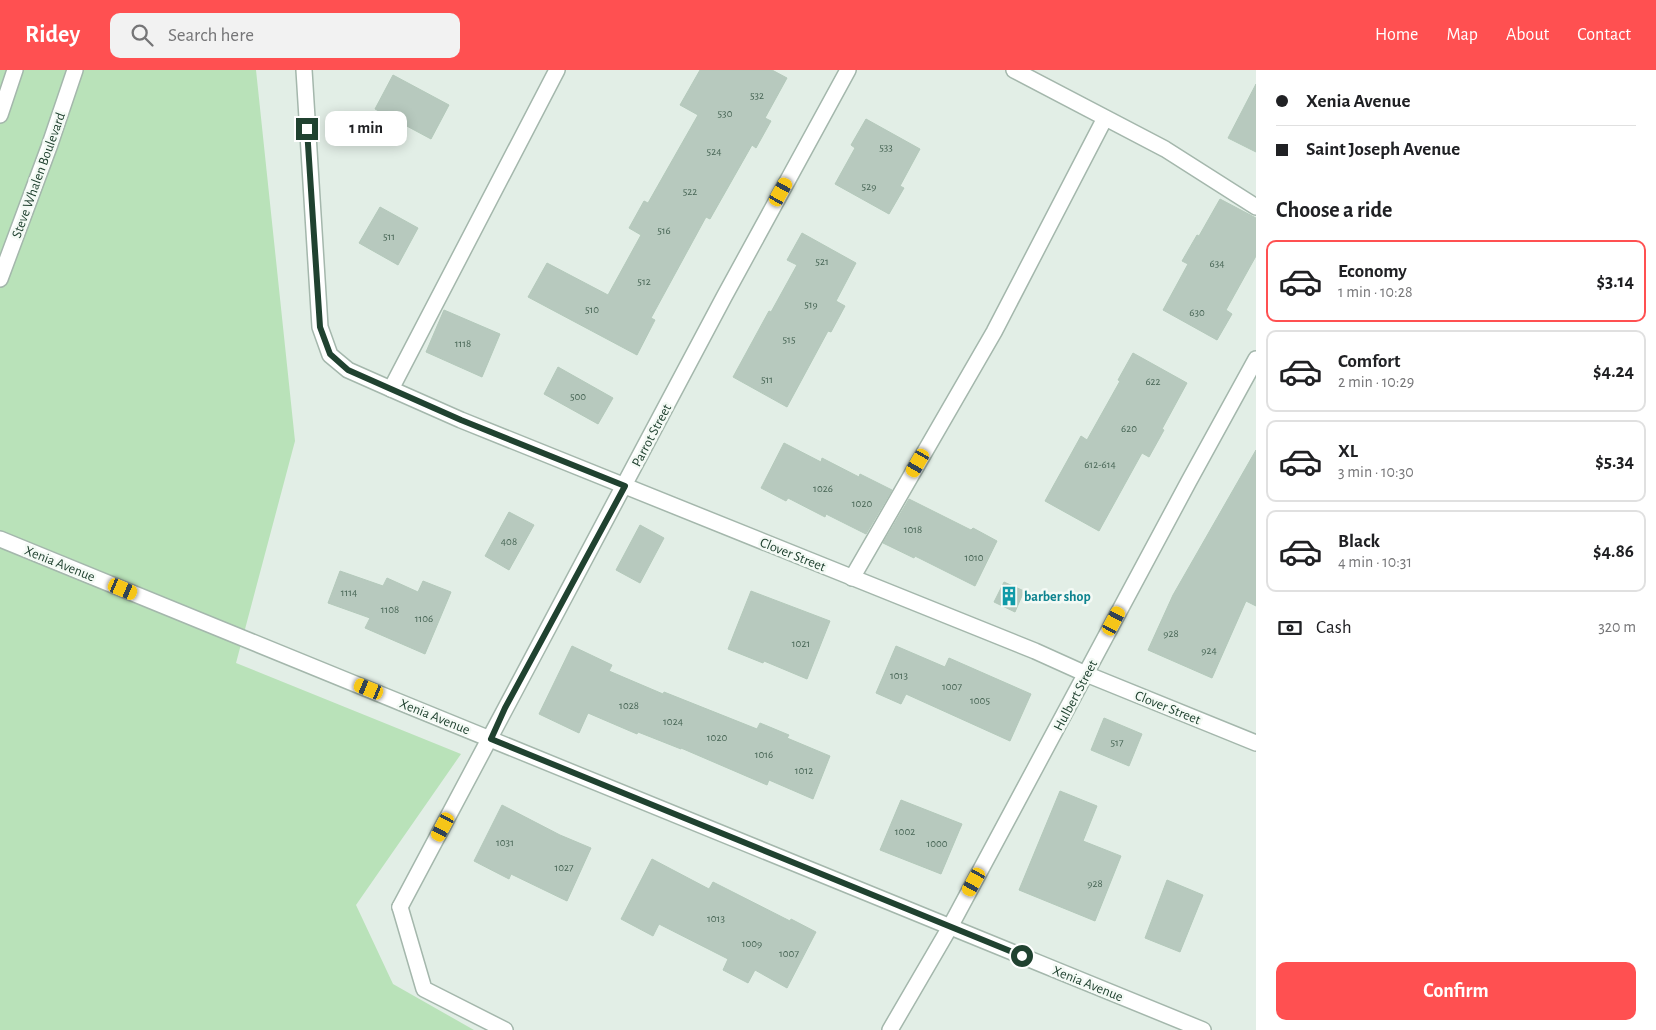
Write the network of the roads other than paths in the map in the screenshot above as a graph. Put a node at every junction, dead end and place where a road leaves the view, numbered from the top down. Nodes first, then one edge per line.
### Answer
1 (16, 70) edge
2 (75, 70) edge
3 (304, 70) edge
4 (557, 70) edge
5 (848, 70) edge
6 (1014, 70) edge
7 (0, 115) edge
8 (1105, 118) junction
9 (1256, 207) edge
10 (0, 279) edge
11 (1256, 359) edge
12 (391, 389) junction
13 (625, 486) junction
14 (0, 539) edge
15 (852, 578) junction
16 (1086, 674) junction
17 (491, 739) junction
18 (1256, 743) edge
19 (950, 927) junction
20 (504, 1030) edge
21 (890, 1030) edge
22 (1203, 1030) edge

1 - 7 street
2 - 10 street, Steve Whalen Boulevard
3 - 12 street, Clover Street
4 - 12 street
5 - 13 street, Parrot Street
6 - 8 street
8 - 9 street
8 - 15 street
11 - 16 street, Hulbert Street
12 - 13 street, Clover Street
13 - 15 street, Clover Street
13 - 17 street, Parrot Street
14 - 17 street, Xenia Avenue
15 - 16 street, Clover Street
16 - 18 street, Clover Street
16 - 19 street, Hulbert Street
17 - 19 street, Xenia Avenue
17 - 20 street, Parrot Street
19 - 21 street, Hulbert Street
19 - 22 street, Xenia Avenue

